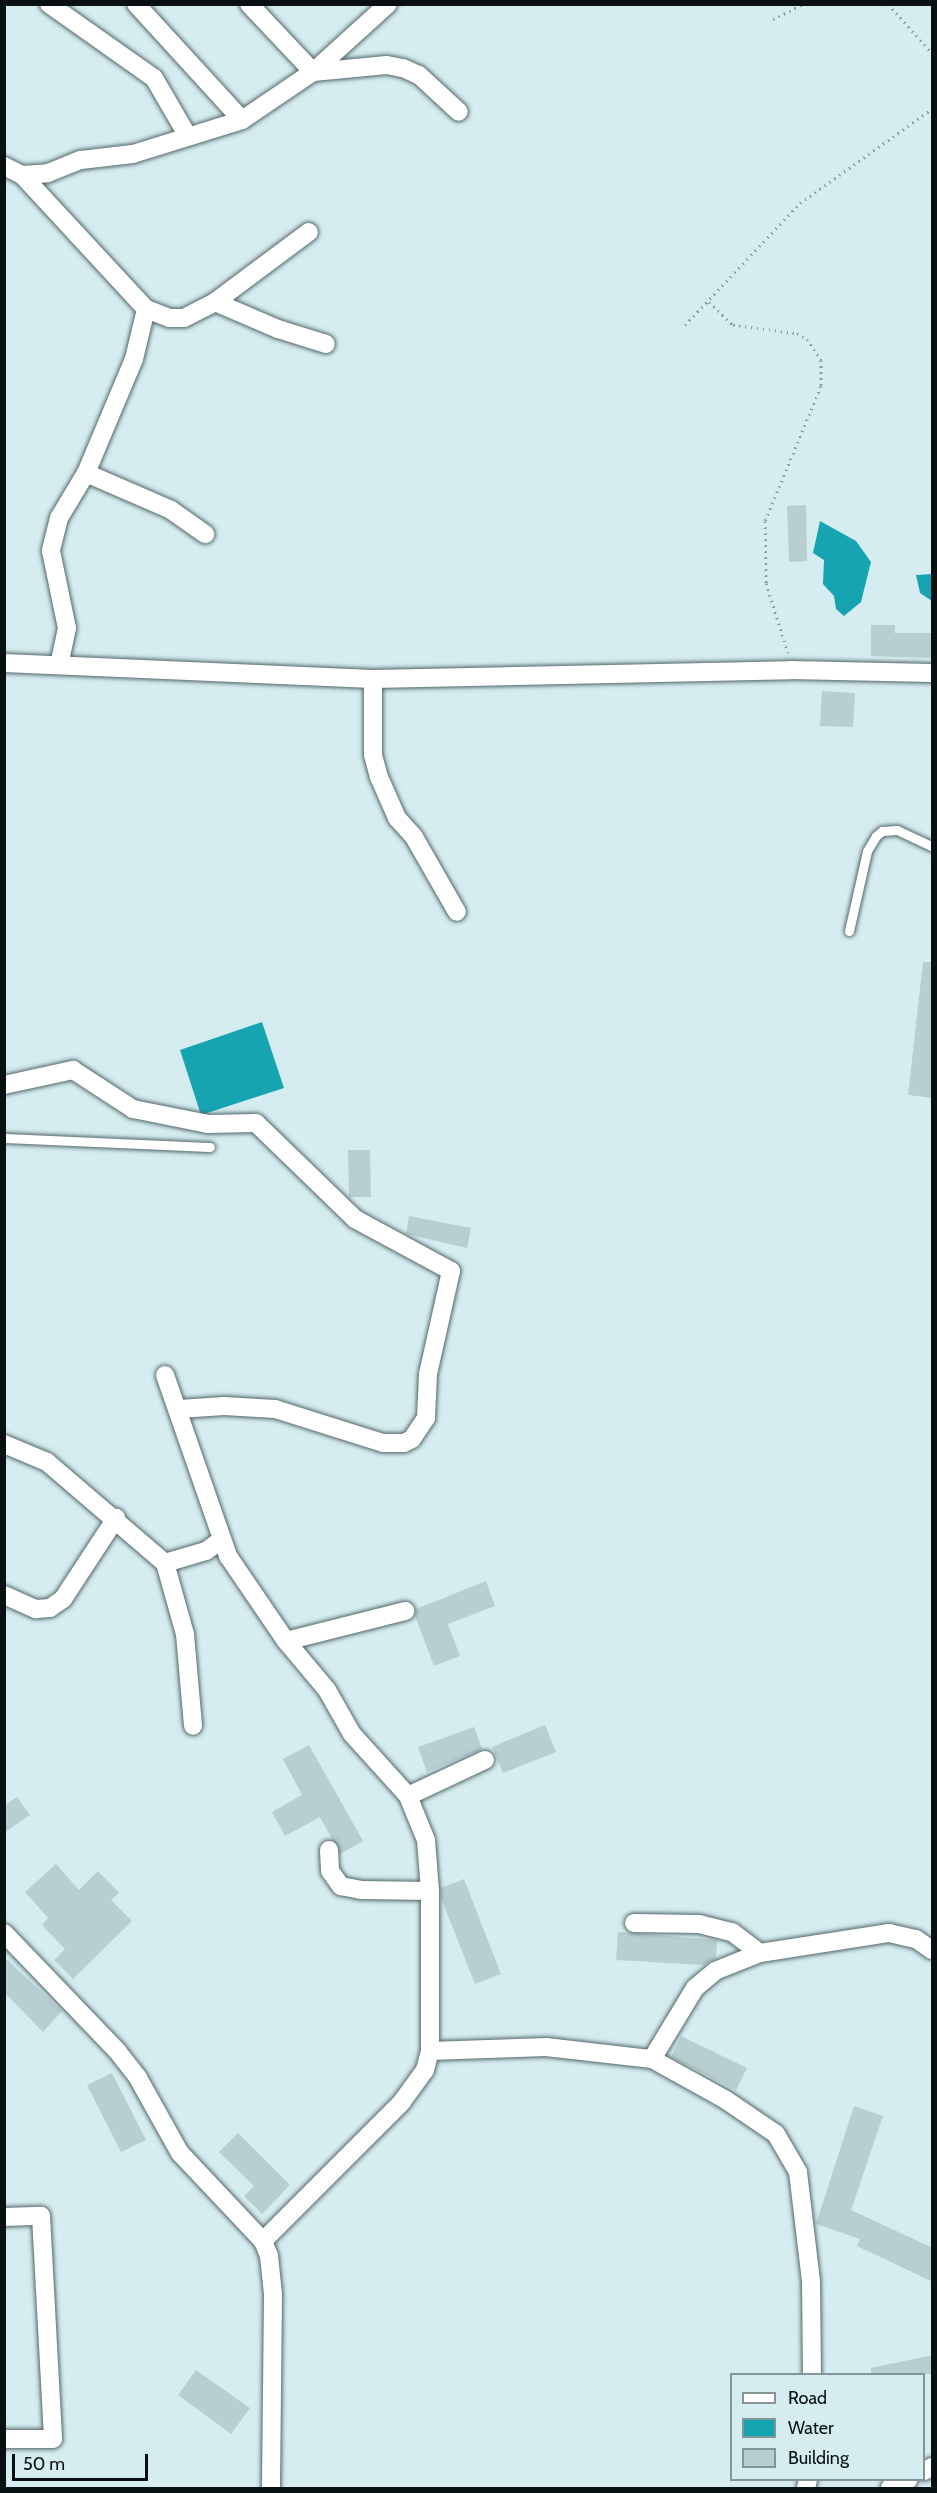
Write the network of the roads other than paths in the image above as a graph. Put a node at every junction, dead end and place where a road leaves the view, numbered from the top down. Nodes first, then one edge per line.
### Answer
1 (49, 4) edge
2 (136, 4) edge
3 (249, 4) edge
4 (376, 9) edge
5 (313, 72) junction
6 (459, 112) dead end
7 (242, 120) junction
8 (187, 135) junction
9 (4, 166) edge
10 (22, 175) junction
11 (309, 232) dead end
12 (215, 302) junction
13 (147, 309) junction
14 (326, 344) dead end
15 (86, 473) junction
16 (205, 534) dead end
17 (4, 663) edge
18 (60, 663) junction
19 (933, 673) edge
20 (373, 679) junction
21 (933, 846) edge
22 (457, 912) dead end
23 (849, 931) dead end
24 (4, 1085) edge
25 (4, 1138) edge
26 (210, 1147) dead end
27 (165, 1375) dead end
28 (179, 1409) junction
29 (4, 1444) edge
30 (116, 1518) junction
31 (220, 1541) junction
32 (165, 1563) junction
33 (4, 1595) edge
34 (405, 1611) dead end
35 (286, 1641) junction
36 (193, 1726) dead end
37 (484, 1760) dead end
38 (408, 1796) junction
39 (328, 1850) dead end
40 (430, 1890) junction
41 (634, 1923) dead end
42 (4, 1933) edge
43 (933, 1950) edge
44 (760, 1953) junction
45 (430, 2051) junction
46 (652, 2059) junction
47 (4, 2217) edge
48 (263, 2241) junction
49 (812, 2373) edge
50 (4, 2439) edge
51 (906, 2481) edge
52 (271, 2488) edge
53 (890, 2488) edge

1 - 8 street
2 - 7 street
3 - 5 street
4 - 5 street
5 - 6 street
5 - 7 street
7 - 8 street
8 - 10 street
9 - 10 street
10 - 13 street
11 - 12 street
12 - 13 street
12 - 14 street
13 - 15 street
15 - 16 street
15 - 18 street
17 - 18 street
18 - 20 street
19 - 20 street
20 - 22 street
21 - 23 lane
24 - 28 street
25 - 26 lane
27 - 28 street
28 - 31 street
29 - 30 street
30 - 32 street
30 - 33 street
31 - 32 street
31 - 35 street
32 - 36 street
34 - 35 street
35 - 38 street
37 - 38 street
38 - 40 street
39 - 40 street
40 - 45 street
41 - 44 street
42 - 48 street
43 - 44 street
44 - 46 street
45 - 46 street
45 - 48 street
46 - 49 street
47 - 50 street
48 - 52 street
51 - 53 street

